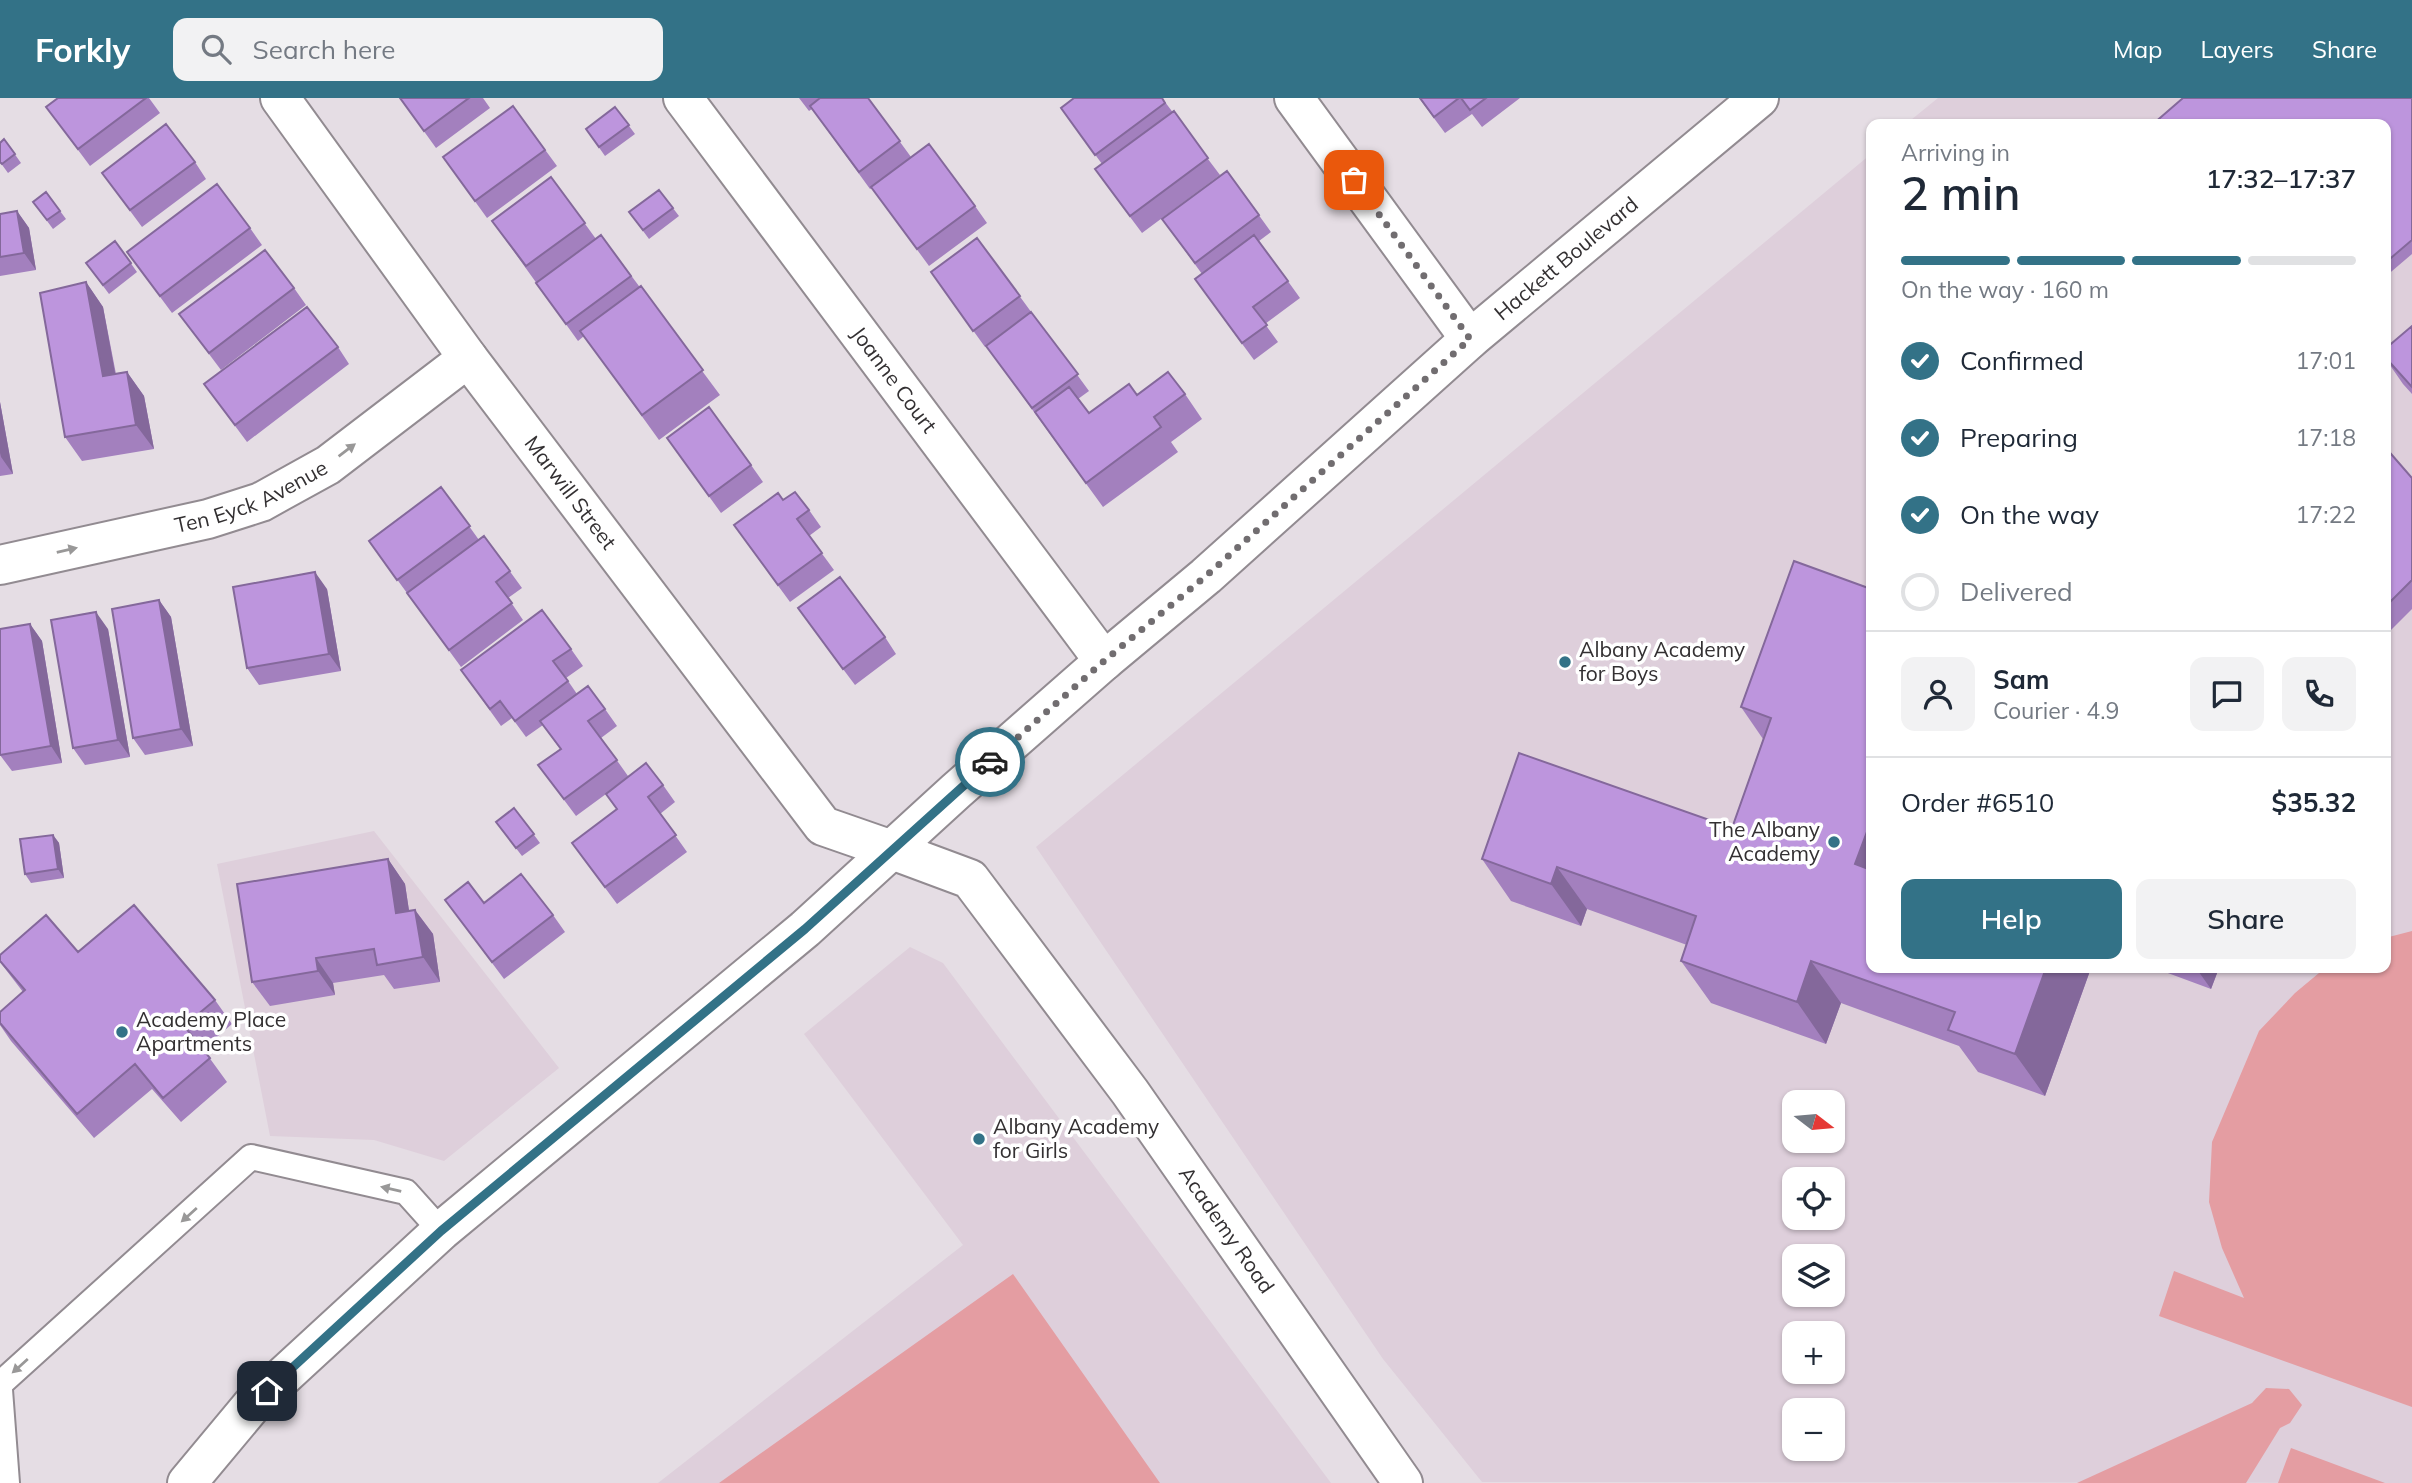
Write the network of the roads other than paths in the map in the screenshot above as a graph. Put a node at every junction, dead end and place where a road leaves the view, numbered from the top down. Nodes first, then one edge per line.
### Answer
1 (280, 98) edge
2 (683, 98) edge
3 (1294, 98) edge
4 (1759, 98) edge
5 (1470, 339) junction
6 (468, 358) junction
7 (0, 565) edge
8 (1104, 661) junction
9 (892, 850) junction
10 (441, 1231) junction
11 (0, 1384) edge
12 (0, 1390) edge
13 (7, 1483) edge
14 (187, 1483) edge
15 (1403, 1483) edge

1 - 6 street, Marwill Street
2 - 8 street, Joanne Court
3 - 5 street
4 - 5 street, Hackett Boulevard
5 - 8 street, Hackett Boulevard
7 -> 6 street, Ten Eyck Avenue
6 - 9 street, Marwill Street
8 - 9 street, Hackett Boulevard
9 - 10 street, Hackett Boulevard
9 - 15 street, Academy Road
10 -> 11 lane
10 - 14 street, Hackett Boulevard
12 - 13 lane

